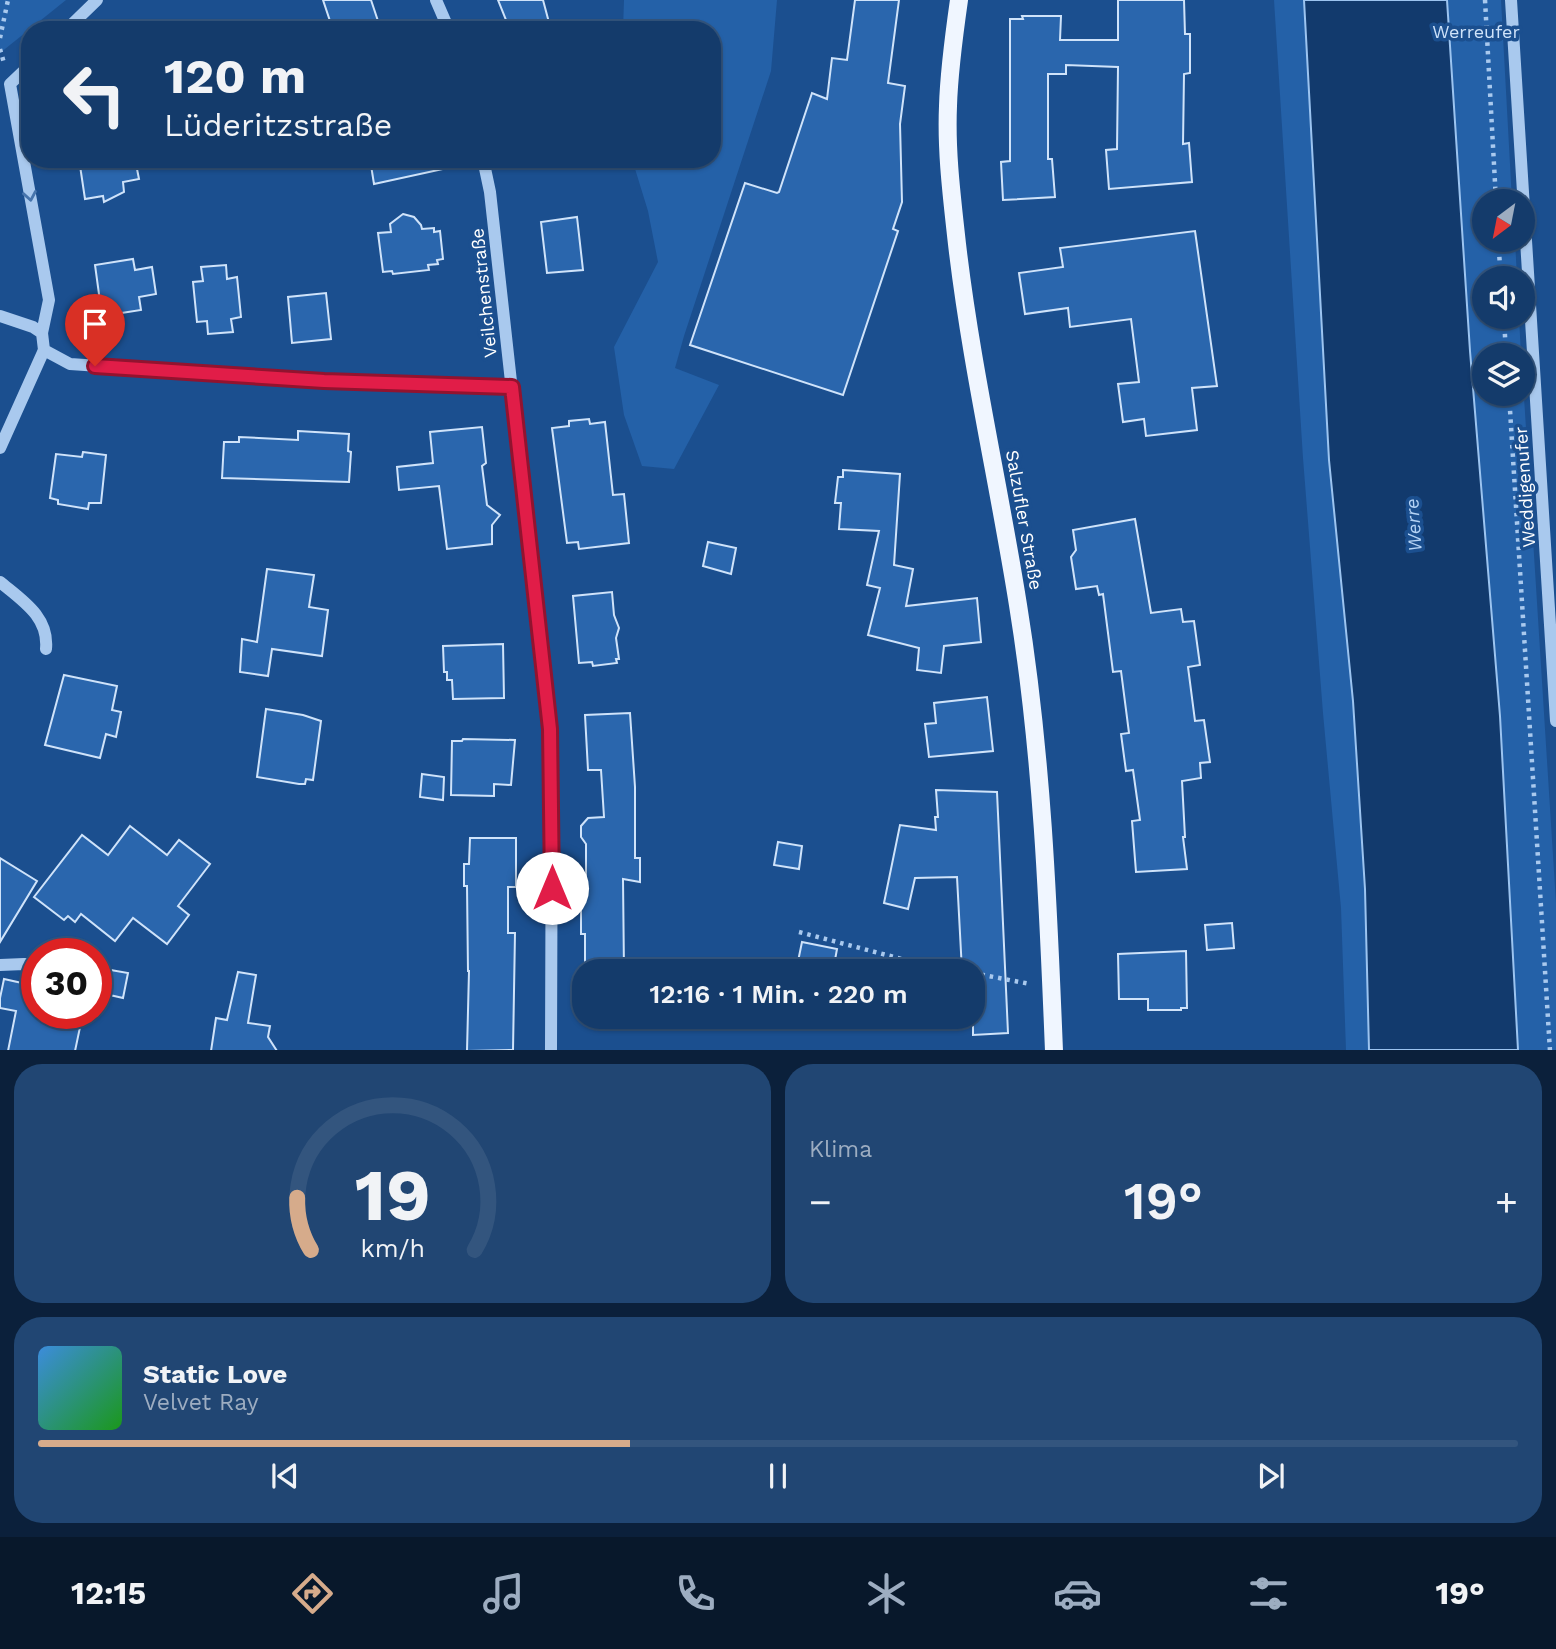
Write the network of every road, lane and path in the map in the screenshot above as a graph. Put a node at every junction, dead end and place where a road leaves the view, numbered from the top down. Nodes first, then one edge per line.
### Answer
1 (8, 0) edge
2 (97, 0) edge
3 (436, 0) edge
4 (960, 0) edge
5 (1485, 0) edge
6 (1511, 0) edge
7 (75, 21) edge
8 (445, 21) edge
9 (0, 38) edge
10 (21, 74) edge
11 (21, 145) edge
12 (25, 168) edge
13 (486, 168) edge
14 (1495, 189) edge
15 (0, 316) edge
16 (42, 332) junction
17 (44, 350) junction
18 (512, 387) junction
19 (1510, 406) edge
20 (0, 448) edge
21 (0, 582) edge
22 (47, 649) dead end
23 (1556, 721) edge
24 (799, 932) dead end
25 (902, 959) edge
26 (21, 964) edge
27 (0, 965) edge
28 (985, 975) edge
29 (1051, 988) junction
30 (551, 1050) edge
31 (1054, 1050) edge
32 (1550, 1050) edge

1 - 9 path
2 - 7 street
3 - 8 street
4 - 29 main road, Salzufler Straße
5 - 14 path
6 - 23 street, Weddigenufer
10 -> 11 street
12 -> 16 street
13 - 18 street, Veilchenstraße
15 - 16 street
16 - 17 street
17 - 18 street
17 - 20 street
18 - 30 street, Veilchenstraße
19 - 32 path
21 - 22 street
24 - 25 path
26 - 27 street
28 - 29 path
29 - 31 main road, Salzufler Straße

